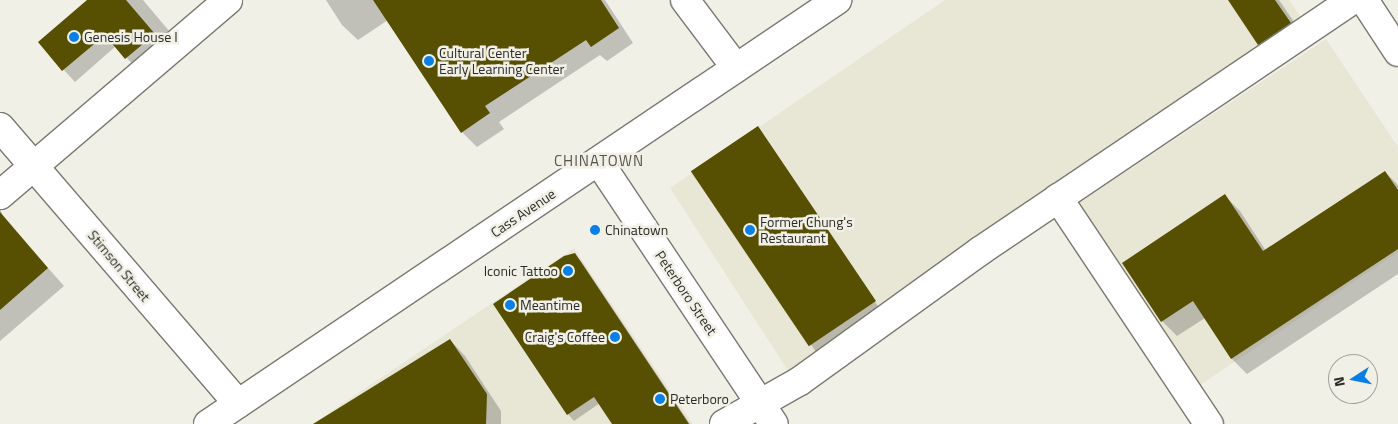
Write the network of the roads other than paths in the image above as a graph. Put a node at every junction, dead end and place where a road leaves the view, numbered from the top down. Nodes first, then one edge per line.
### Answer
1 (228, 0) edge
2 (685, 0) edge
3 (837, 0) edge
4 (1352, 0) edge
5 (1364, 0) edge
6 (1398, 52) edge
7 (736, 68) junction
8 (0, 127) edge
9 (599, 162) junction
10 (34, 166) junction
11 (0, 195) edge
12 (1058, 198) junction
13 (238, 404) junction
14 (767, 413) edge
15 (208, 424) edge
16 (724, 424) edge
17 (1209, 424) edge

1 - 10 street
2 - 7 street
3 - 7 street, Cass Avenue
4 - 12 street
5 - 6 street
7 - 9 street, Cass Avenue
8 - 10 street, Stimson Street
9 - 13 street, Cass Avenue
9 - 14 street, Peterboro Street
10 - 11 street
10 - 13 street, Stimson Street
12 - 14 street
12 - 17 street
13 - 15 street, Cass Avenue
14 - 16 street

